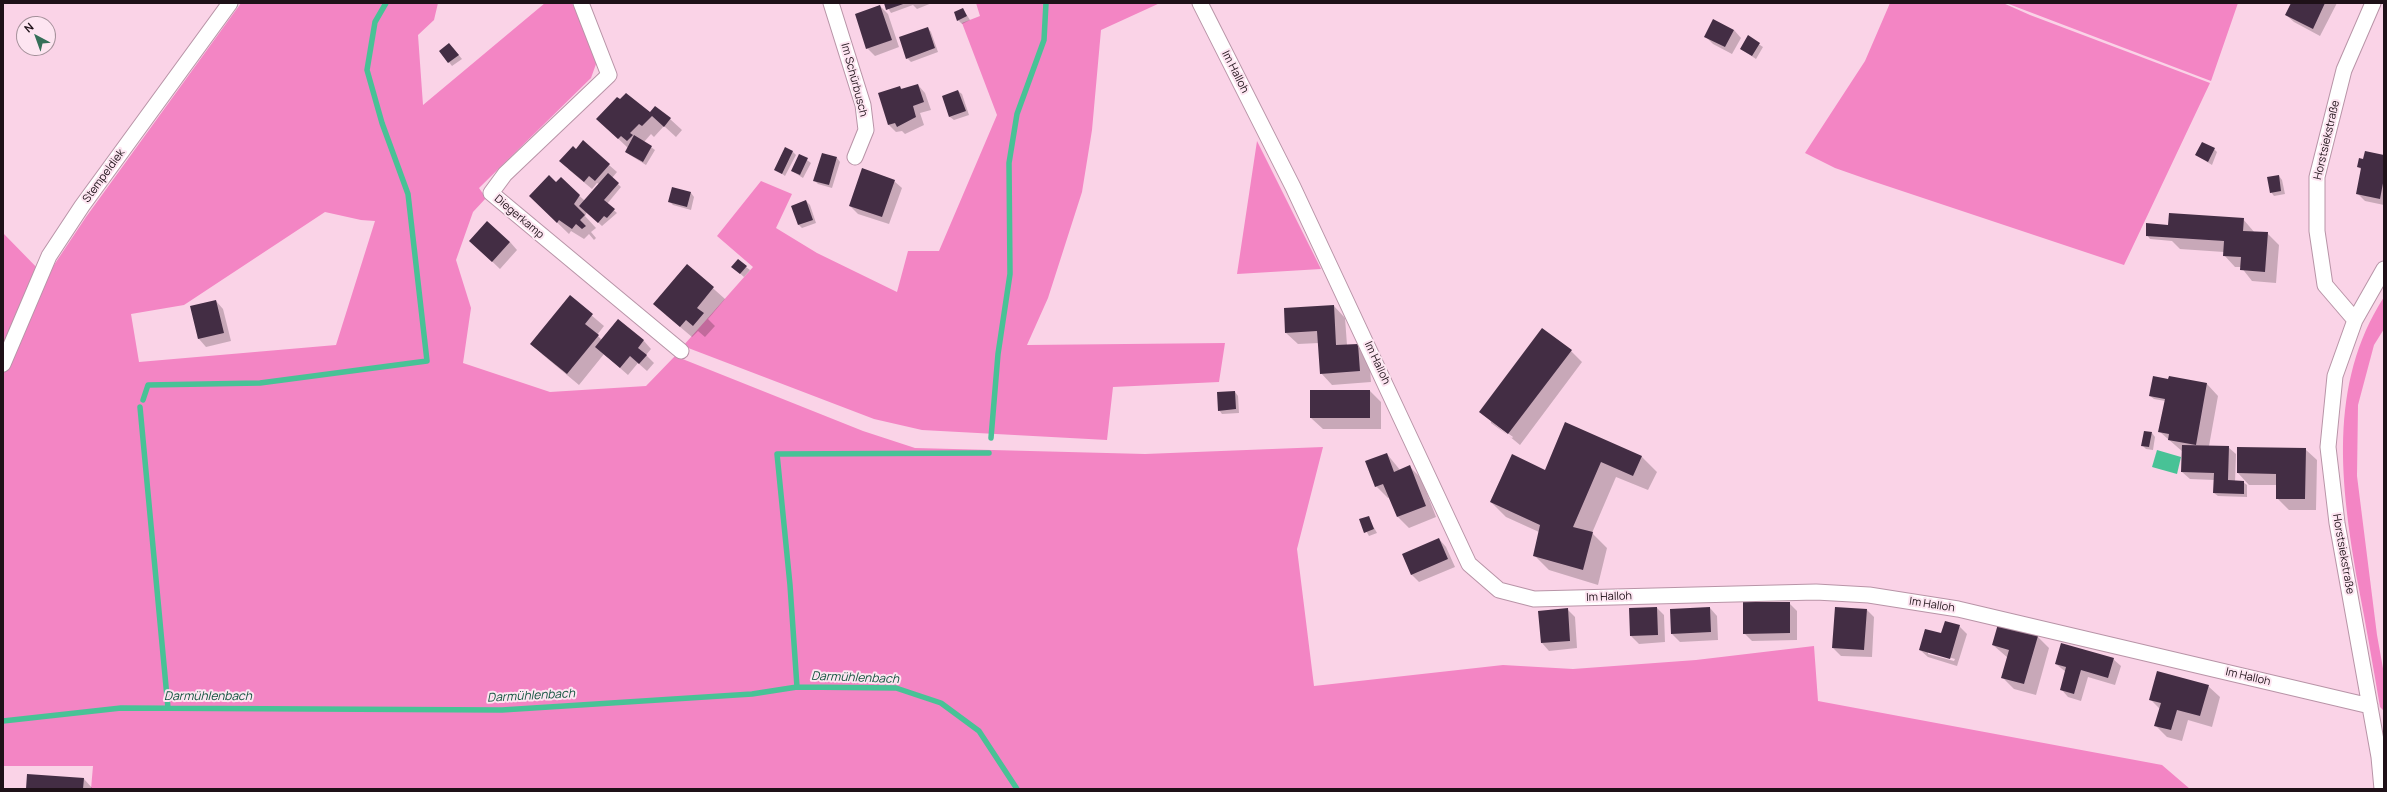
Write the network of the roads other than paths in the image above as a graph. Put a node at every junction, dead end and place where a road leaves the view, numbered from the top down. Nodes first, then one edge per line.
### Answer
1 (230, 3) edge
2 (581, 3) edge
3 (831, 3) edge
4 (1200, 3) edge
5 (2373, 3) edge
6 (855, 157) dead end
7 (2384, 269) edge
8 (2355, 320) junction
9 (681, 352) dead end
10 (3, 364) edge
11 (2370, 706) junction
12 (2382, 757) edge
13 (2382, 789) edge

1 - 10 street, Stempeldiek
2 - 9 street, Diegerkamp
3 - 6 street, Im Schürbusch
4 - 11 street, Im Halloh
5 - 8 street, Horstsiekstraße
7 - 8 street, Horstsiekstraße
8 - 11 street, Horstsiekstraße
11 - 12 street, Horstsiekstraße
12 - 13 street, Horstsiekstraße

